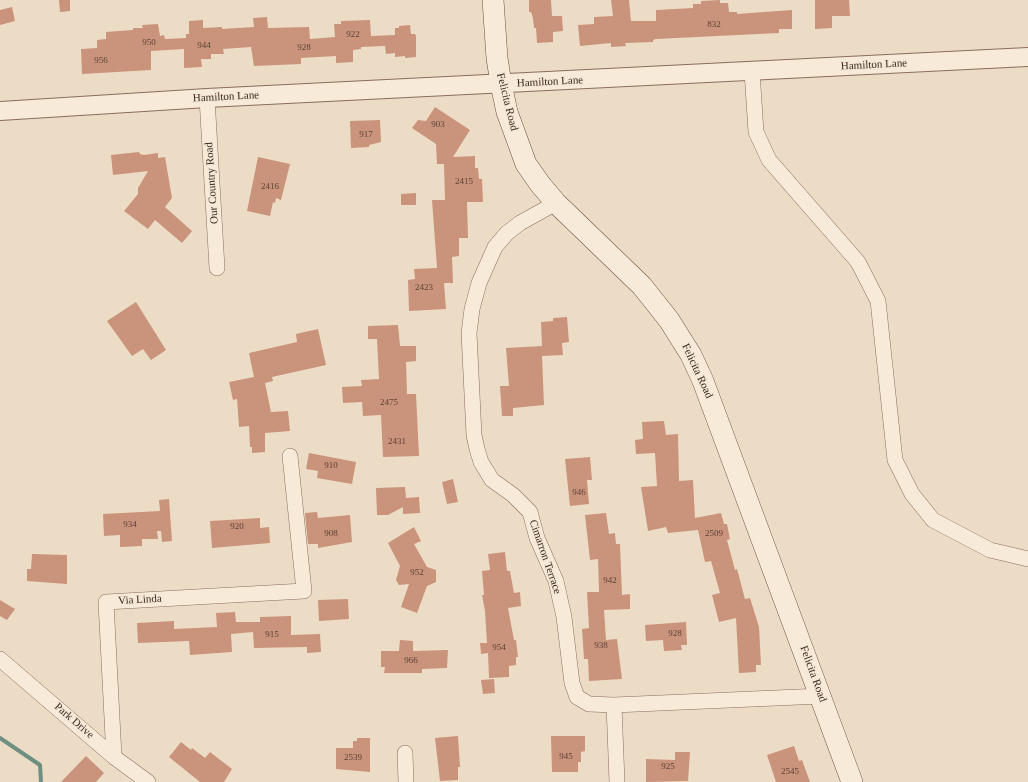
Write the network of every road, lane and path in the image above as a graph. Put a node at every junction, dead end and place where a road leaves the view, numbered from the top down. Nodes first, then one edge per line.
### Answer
1 (493, 0) edge
2 (1028, 57) edge
3 (752, 71) junction
4 (501, 84) junction
5 (207, 98) junction
6 (0, 111) edge
7 (556, 203) junction
8 (217, 268) dead end
9 (290, 456) dead end
10 (1028, 560) edge
11 (0, 659) edge
12 (822, 696) junction
13 (614, 705) junction
14 (405, 753) dead end
15 (114, 757) junction
16 (148, 782) edge
17 (406, 782) edge
18 (617, 782) edge
19 (852, 782) edge

1 - 4 main road, Felicita Road
2 - 3 street, Hamilton Lane
3 - 4 street, Hamilton Lane
3 - 10 street
4 - 5 street, Hamilton Lane
4 - 7 main road, Felicita Road
5 - 6 street, Hamilton Lane
5 - 8 street, Our Country Road
7 - 12 main road, Felicita Road
7 - 13 street, Cimarron Terrace
9 - 15 street, Via Linda
11 - 15 street, Park Drive
12 - 13 street, Cimarron Terrace
12 - 19 main road, Felicita Road
13 - 18 street
14 - 17 street
15 - 16 street, Park Drive

